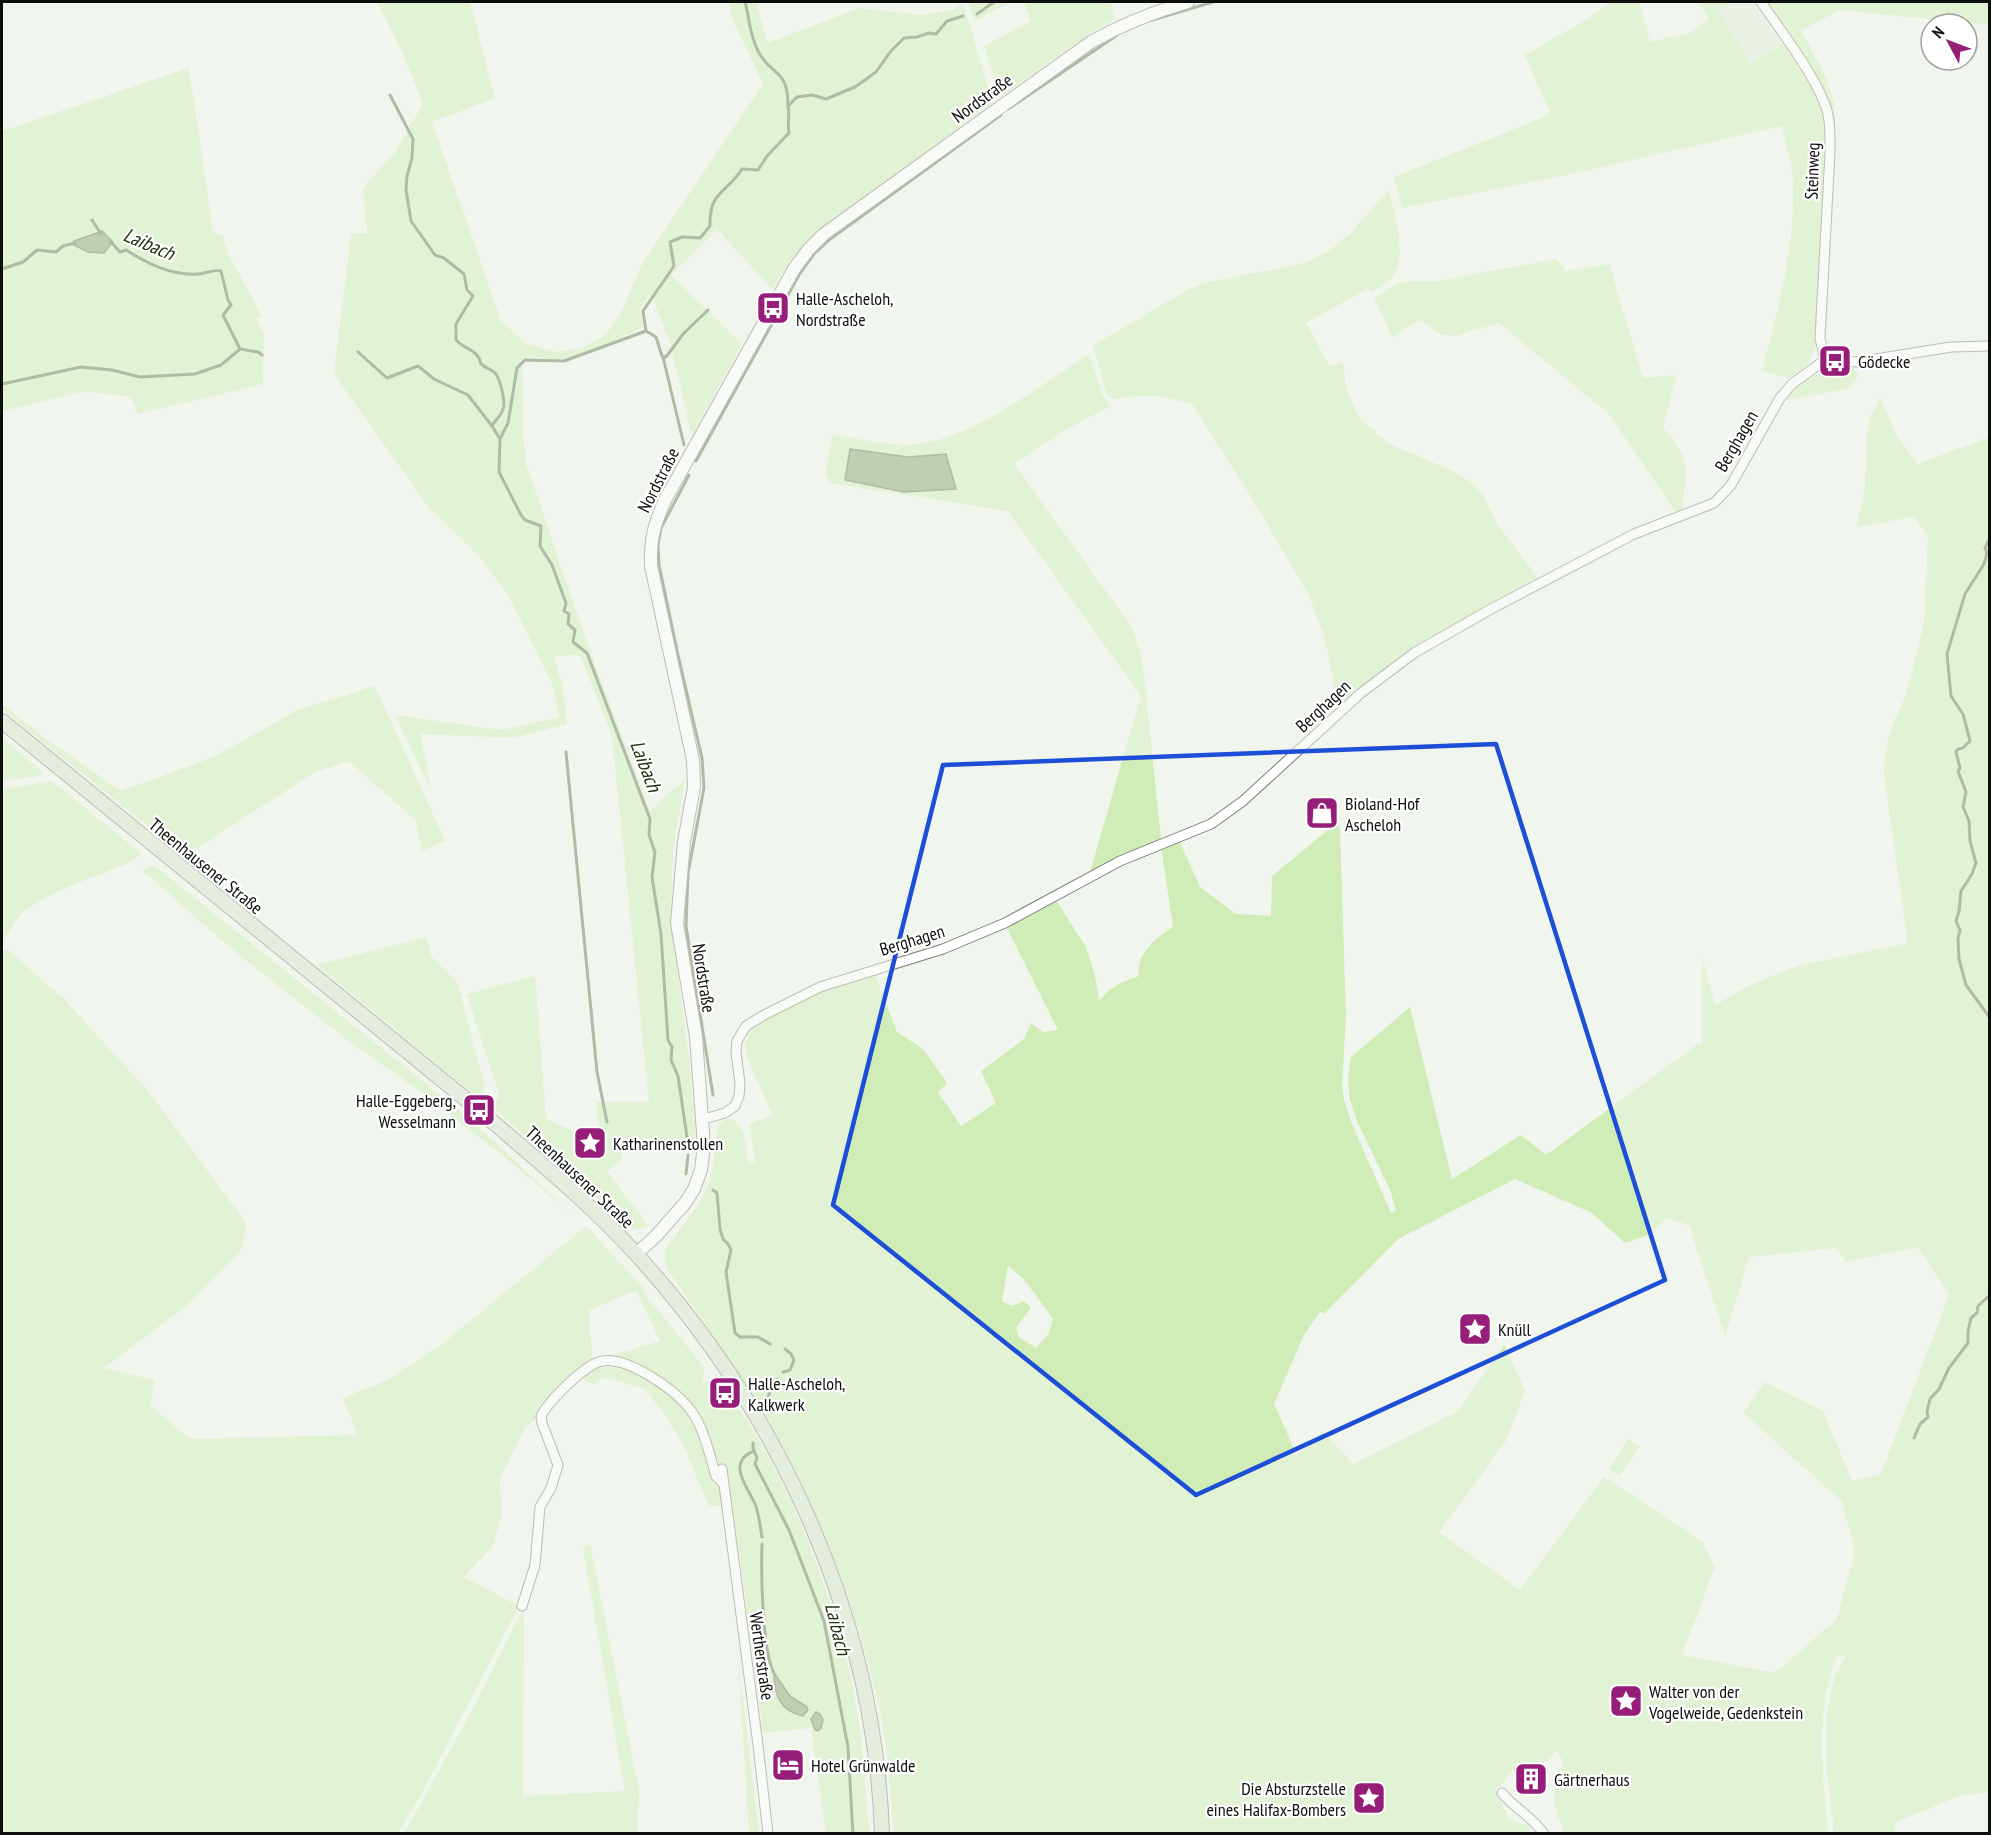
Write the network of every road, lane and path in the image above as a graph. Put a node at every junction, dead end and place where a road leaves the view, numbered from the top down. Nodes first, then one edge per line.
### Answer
1 (1188, 2) edge
2 (1761, 2) edge
3 (1989, 346) edge
4 (1824, 360) junction
5 (2, 721) edge
6 (704, 1119) junction
7 (636, 1254) junction
8 (722, 1468) dead end
9 (723, 1483) junction
10 (522, 1606) dead end
11 (1502, 1792) dead end
12 (768, 1833) edge
13 (882, 1833) edge
14 (1544, 1833) edge

1 - 6 street, Nordstraße
2 - 4 street, Steinweg
3 - 4 street
4 - 6 street, Berghagen
5 - 7 main road, Theenhausener Straße
6 - 7 street, Nordstraße
7 - 13 main road, Theenhausener Straße
8 - 9 street, Wertherstraße
9 - 10 street, Wertherstraße
9 - 12 street, Wertherstraße
11 - 14 street

